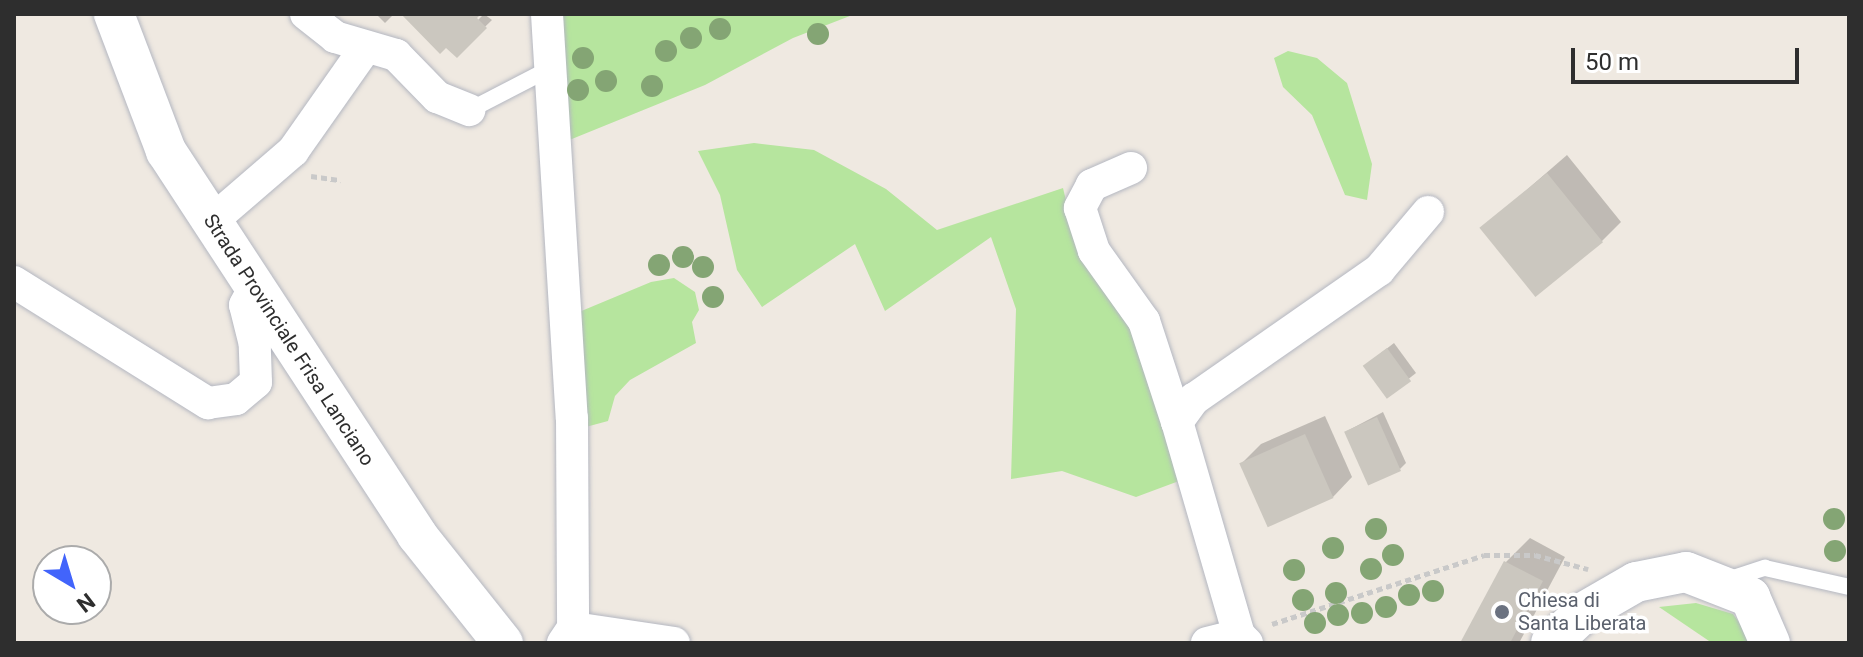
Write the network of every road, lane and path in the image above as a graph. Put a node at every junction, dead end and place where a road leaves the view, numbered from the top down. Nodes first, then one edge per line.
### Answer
1 (114, 14) edge
2 (306, 14) edge
3 (547, 14) edge
4 (366, 47) junction
5 (549, 69) junction
6 (470, 110) joint
7 (1131, 168) dead end
8 (309, 175) dead end
9 (341, 180) dead end
10 (1428, 212) dead end
11 (212, 221) junction
12 (14, 282) edge
13 (254, 288) junction
14 (1177, 422) junction
15 (1636, 582) junction
16 (1716, 584) junction
17 (1849, 587) edge
18 (568, 636) edge
19 (1243, 639) edge
20 (503, 643) edge
21 (674, 643) edge
22 (1207, 643) edge
23 (1551, 643) edge
24 (1770, 643) edge

1 - 11 street, Strada Provinciale Frisa Lanciano
2 - 4 street
3 - 5 street
4 - 6 street
4 - 11 street
5 - 6 lane
5 - 18 street
7 - 14 street
8 - 9 path
10 - 14 street
11 - 13 street, Strada Provinciale Frisa Lanciano
12 - 13 street
13 - 20 street, Strada Provinciale Frisa Lanciano
14 - 19 street
15 - 16 street
15 - 19 path
15 - 23 street
16 - 17 lane
16 - 24 street
18 - 21 street
19 - 22 street

